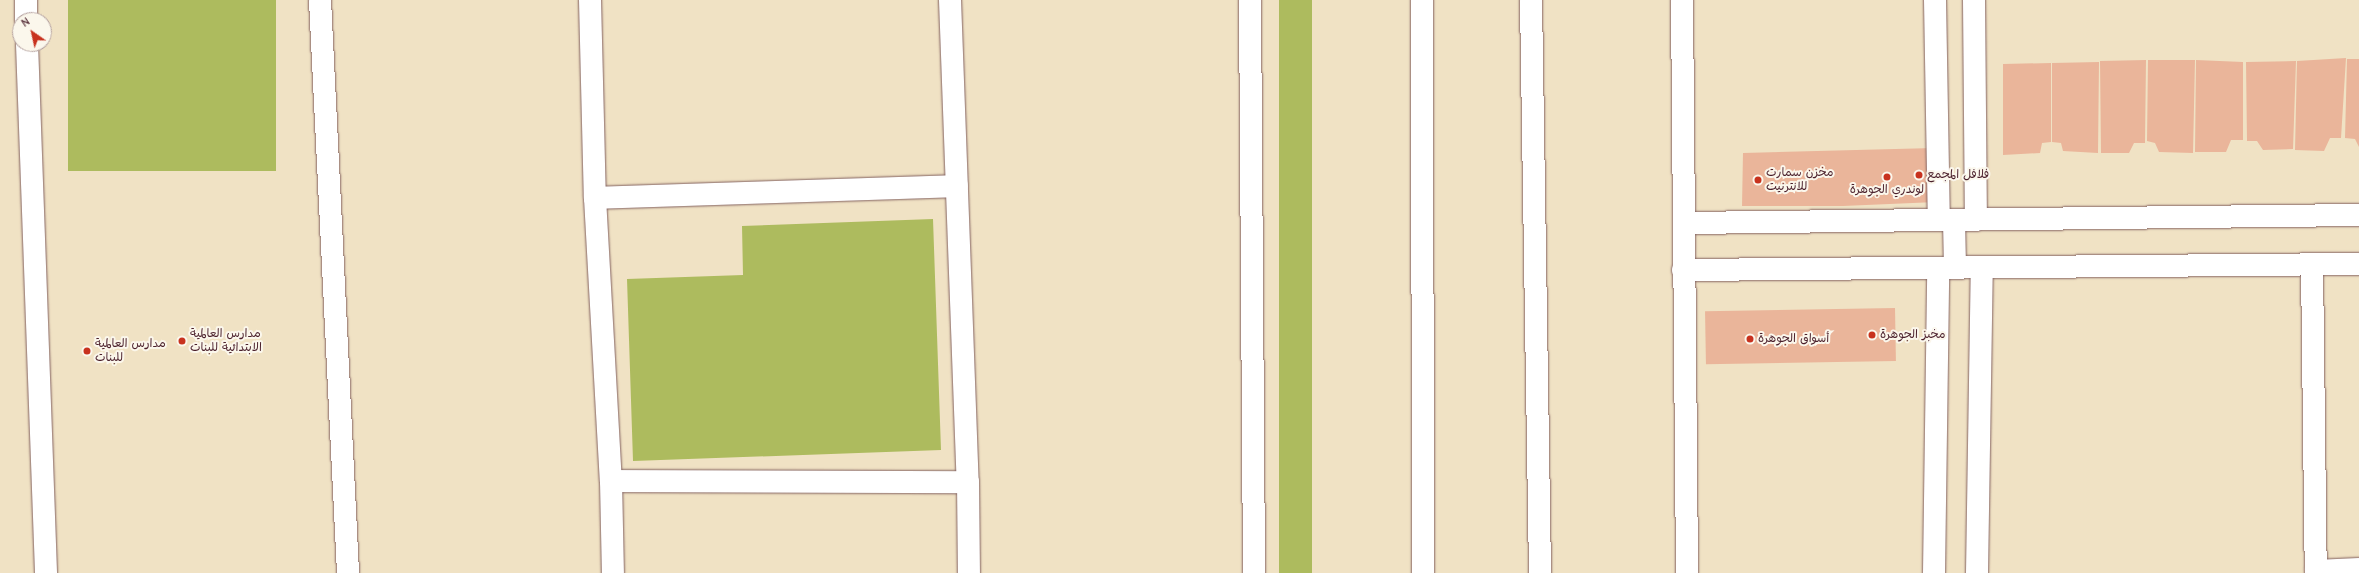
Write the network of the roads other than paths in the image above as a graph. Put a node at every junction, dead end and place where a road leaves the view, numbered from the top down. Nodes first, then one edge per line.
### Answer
1 (26, 0) edge
2 (320, 0) edge
3 (590, 0) edge
4 (950, 0) edge
5 (1250, 0) edge
6 (1422, 0) edge
7 (1531, 0) edge
8 (1682, 0) edge
9 (1935, 0) edge
10 (1974, 0) edge
11 (26, 12) edge
12 (27, 52) edge
13 (957, 186) junction
14 (595, 198) junction
15 (2359, 215) edge
16 (1946, 220) junction
17 (1976, 220) junction
18 (1684, 223) junction
19 (2312, 264) junction
20 (2359, 264) edge
21 (1982, 267) junction
22 (1946, 268) junction
23 (1683, 270) junction
24 (611, 481) junction
25 (968, 482) junction
26 (2359, 569) edge
27 (2316, 572) edge
28 (46, 573) edge
29 (348, 573) edge
30 (613, 573) edge
31 (969, 573) edge
32 (1254, 573) edge
33 (1423, 573) edge
34 (1540, 573) edge
35 (1687, 573) edge
36 (1934, 573) edge
37 (1977, 573) edge

1 - 11 street
2 - 29 street
3 - 14 street
4 - 13 street
5 - 32 street
6 - 33 street
7 - 34 street
8 - 18 street
9 - 16 street
10 - 17 street
12 - 28 street
13 - 14 street
13 - 25 street
14 - 24 street
15 - 17 street
16 - 17 street
16 - 18 street
16 - 22 street
18 - 23 street
19 - 20 street
19 - 21 street
19 - 27 street
21 - 22 street
21 - 37 street
22 - 23 street
22 - 36 street
23 - 35 street
24 - 25 street
24 - 30 street
25 - 31 street
26 - 27 street

